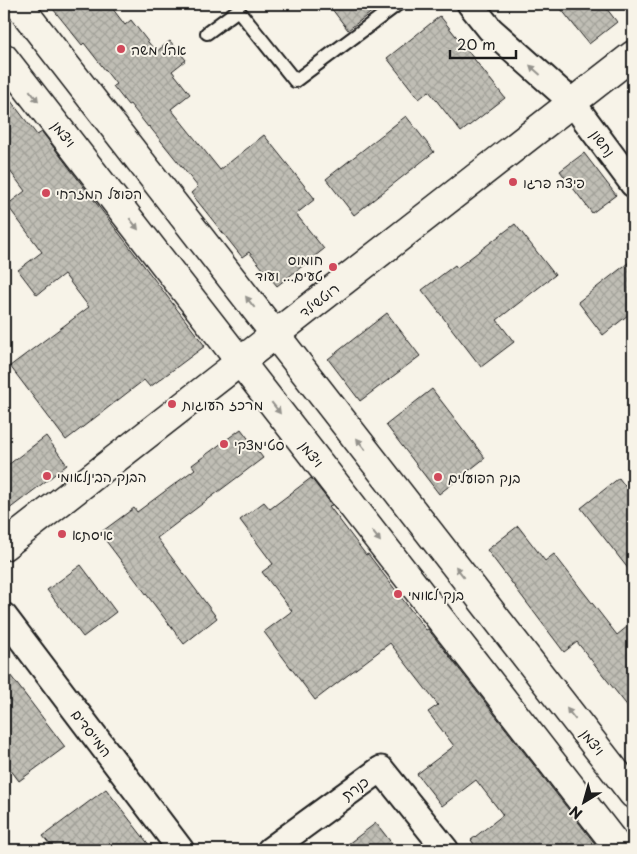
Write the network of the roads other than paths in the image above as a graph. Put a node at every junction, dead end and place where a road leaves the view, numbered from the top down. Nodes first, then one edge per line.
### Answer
1 (18, 4) edge
2 (398, 4) edge
3 (470, 4) edge
4 (207, 33) dead end
5 (633, 54) edge
6 (4, 58) edge
7 (572, 102) junction
8 (633, 184) edge
9 (275, 334) junction
10 (240, 361) junction
11 (4, 546) edge
12 (4, 616) edge
13 (633, 794) edge
14 (181, 850) edge
15 (270, 850) edge
16 (446, 850) edge
17 (620, 850) edge

9 -> 1 main road, ויצמן
2 - 4 lane
7 -> 3 street, נחשון
5 - 7 main road, רוטשילד
6 -> 10 main road, ויצמן
7 - 8 street, נחשון
7 - 9 main road, רוטשילד
9 - 10 main road, רוטשילד
13 -> 9 main road, ויצמן
10 - 11 main road, רוטשילד
10 -> 17 main road, ויצמן
12 - 14 street, המייסדים
15 - 16 street, כנרת

